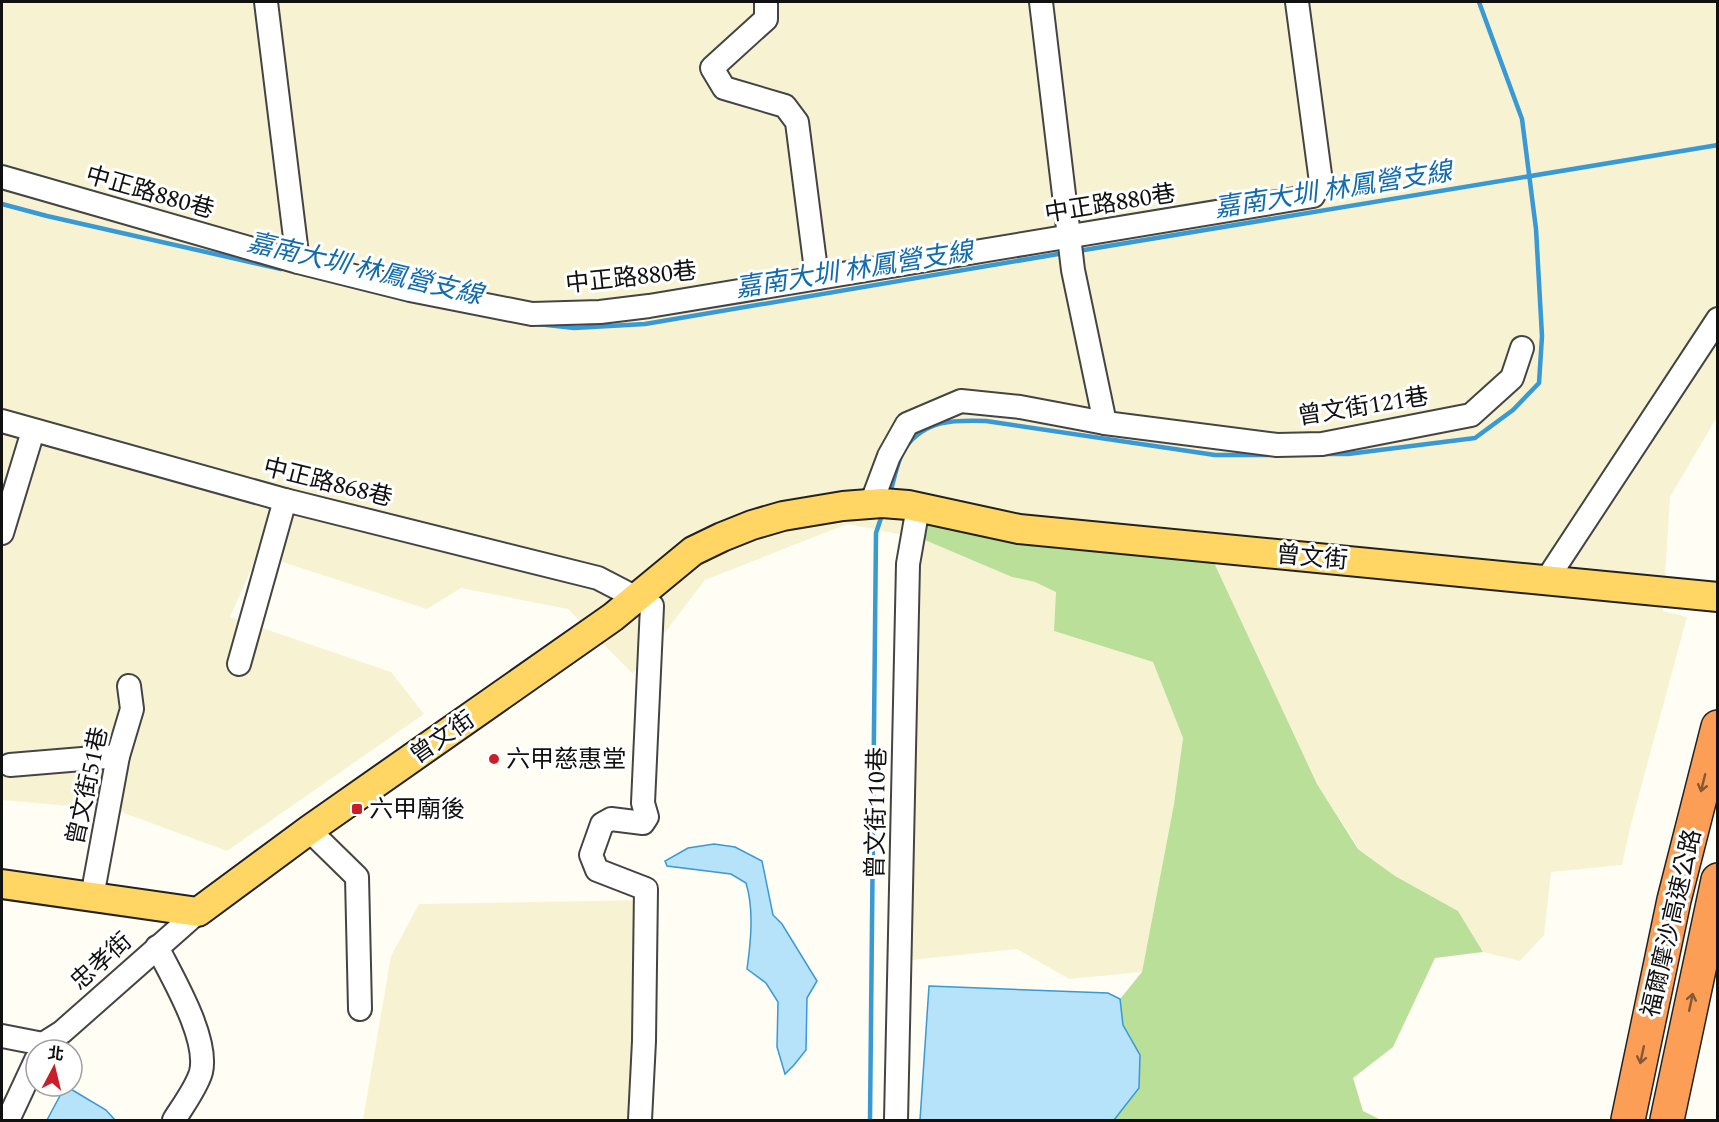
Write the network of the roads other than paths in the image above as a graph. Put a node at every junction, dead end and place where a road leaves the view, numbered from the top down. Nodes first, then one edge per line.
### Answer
1 (266, 2) edge
2 (766, 2) edge
3 (1041, 2) edge
4 (1297, 2) edge
5 (2, 177) edge
6 (1070, 242) junction
7 (298, 262) junction
8 (817, 278) junction
9 (1718, 319) edge
10 (1522, 348) dead end
11 (2, 421) edge
12 (1105, 423) junction
13 (33, 431) junction
14 (285, 500) junction
15 (871, 504) junction
16 (913, 506) junction
17 (2, 533) edge
18 (1547, 579) junction
19 (639, 597) junction
20 (1718, 597) edge
21 (239, 664) dead end
22 (129, 686) dead end
23 (1718, 727) edge
24 (118, 756) junction
25 (10, 765) dead end
26 (309, 830) junction
27 (1718, 880) edge
28 (2, 884) edge
29 (92, 897) junction
30 (198, 912) junction
31 (157, 947) junction
32 (360, 1009) dead end
33 (2, 1036) edge
34 (55, 1038) edge
35 (24, 1045) edge
36 (24, 1086) edge
37 (8, 1120) edge
38 (174, 1120) edge
39 (640, 1120) edge
40 (896, 1120) edge
41 (1628, 1120) edge
42 (1667, 1120) edge

1 - 7 street
2 - 8 street
3 - 6 street
4 - 6 street, 中正路880巷
5 - 7 street, 中正路880巷
6 - 8 street, 中正路880巷
6 - 12 street
7 - 8 street, 中正路880巷
9 - 18 street
10 - 12 street, 曾文街121巷
11 - 13 street, 中正路868巷
12 - 15 street, 曾文街121巷
13 - 14 street, 中正路868巷
13 - 17 street
14 - 19 street, 中正路868巷
14 - 21 street
15 - 16 main road, 曾文街
15 - 19 main road, 曾文街
16 - 18 main road, 曾文街
16 - 40 street, 曾文街110巷
18 - 20 main road, 曾文街
19 - 26 main road, 曾文街
19 - 39 street
22 - 24 street, 曾文街51巷
23 -> 41 highway, 福爾摩沙高速公路
24 - 25 street
24 - 29 street, 曾文街51巷
26 - 30 main road, 曾文街
26 - 32 street
42 -> 27 highway, 福爾摩沙高速公路
28 - 29 main road
29 - 30 main road
30 - 31 street, 忠孝街
31 - 34 street, 忠孝街
31 - 38 street
33 - 35 street
36 - 37 street

